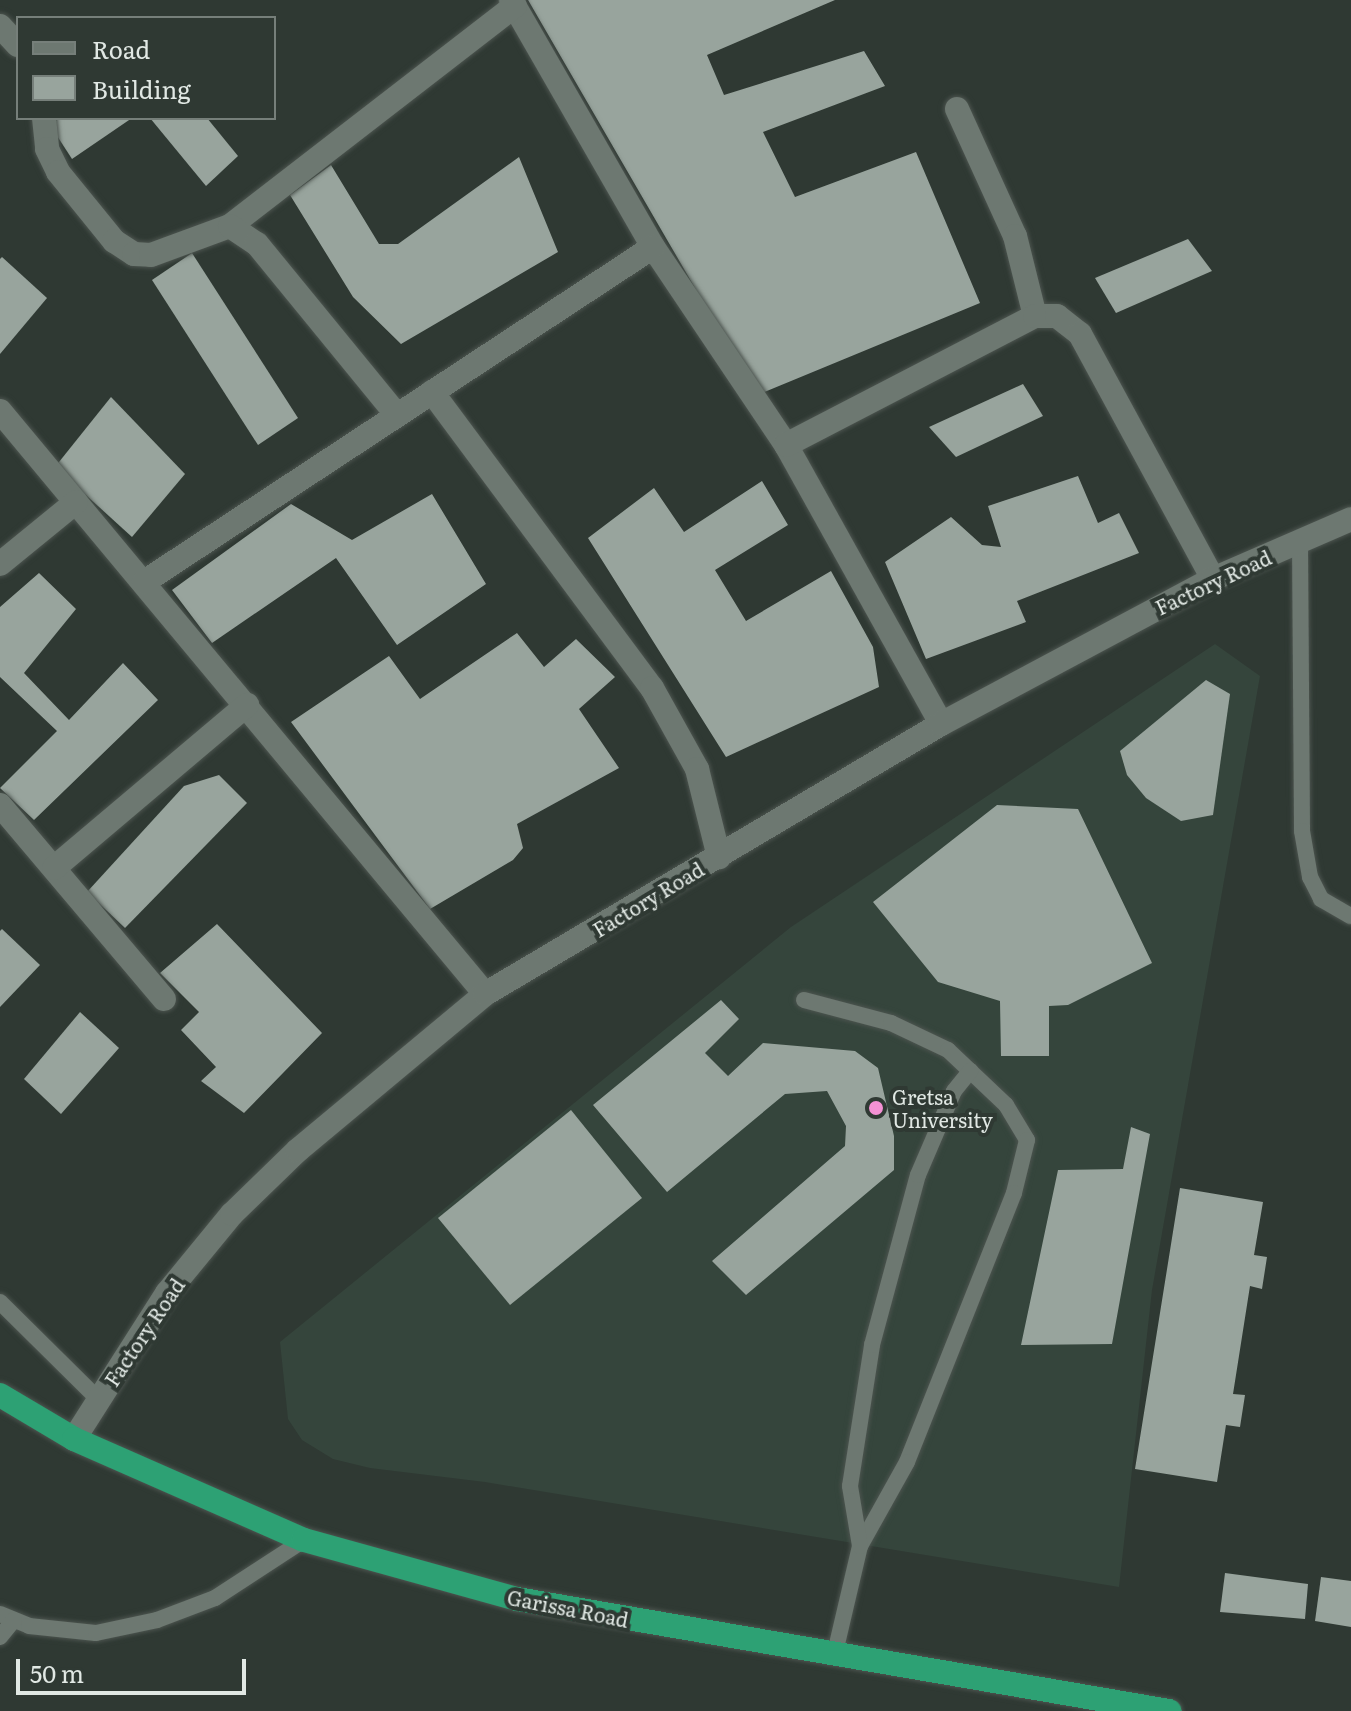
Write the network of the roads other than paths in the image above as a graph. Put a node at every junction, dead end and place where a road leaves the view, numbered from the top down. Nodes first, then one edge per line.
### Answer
1 (513, 3) edge
2 (0, 26) edge
3 (16, 43) edge
4 (957, 109) dead end
5 (44, 120) edge
6 (230, 226) junction
7 (653, 247) junction
8 (1035, 316) junction
9 (432, 392) junction
10 (0, 411) edge
11 (397, 415) junction
12 (786, 445) junction
13 (76, 502) junction
14 (1351, 519) edge
15 (1300, 542) junction
16 (0, 564) edge
17 (1213, 579) junction
18 (144, 582) junction
19 (247, 705) junction
20 (941, 724) junction
21 (0, 805) edge
22 (719, 857) junction
23 (54, 868) junction
24 (1351, 916) edge
25 (485, 994) junction
26 (164, 999) dead end
27 (804, 1000) dead end
28 (970, 1071) junction
29 (0, 1302) edge
30 (0, 1395) edge
31 (99, 1400) junction
32 (74, 1439) junction
33 (304, 1540) junction
34 (860, 1546) junction
35 (7, 1617) edge
36 (0, 1637) edge
37 (834, 1657) junction
38 (1169, 1711) edge

1 - 6 street
1 - 7 street
2 - 3 street
4 - 8 street
5 - 6 street
6 - 11 street
7 - 9 street
7 - 12 street
8 - 12 street
8 - 17 street
9 - 11 street
9 - 22 street
10 - 13 street
11 - 18 street
12 - 20 street
13 - 16 street
13 - 18 street
14 - 15 street, Factory Road
15 - 17 street, Factory Road
15 - 24 lane
17 - 20 street, Factory Road
18 - 19 street
19 - 23 street
19 - 25 street
20 - 22 street, Factory Road
21 - 23 street
22 - 25 street, Factory Road
23 - 26 street
25 - 31 street, Factory Road
27 - 28 lane
28 - 34 lane
28 - 34 lane
29 - 31 lane
30 - 32 highway, Garissa Road
31 - 32 street, Factory Road
32 - 33 highway, Garissa Road
33 - 35 lane
33 - 37 highway, Garissa Road
34 - 37 lane
35 - 36 lane
37 - 38 highway, Garissa Road

